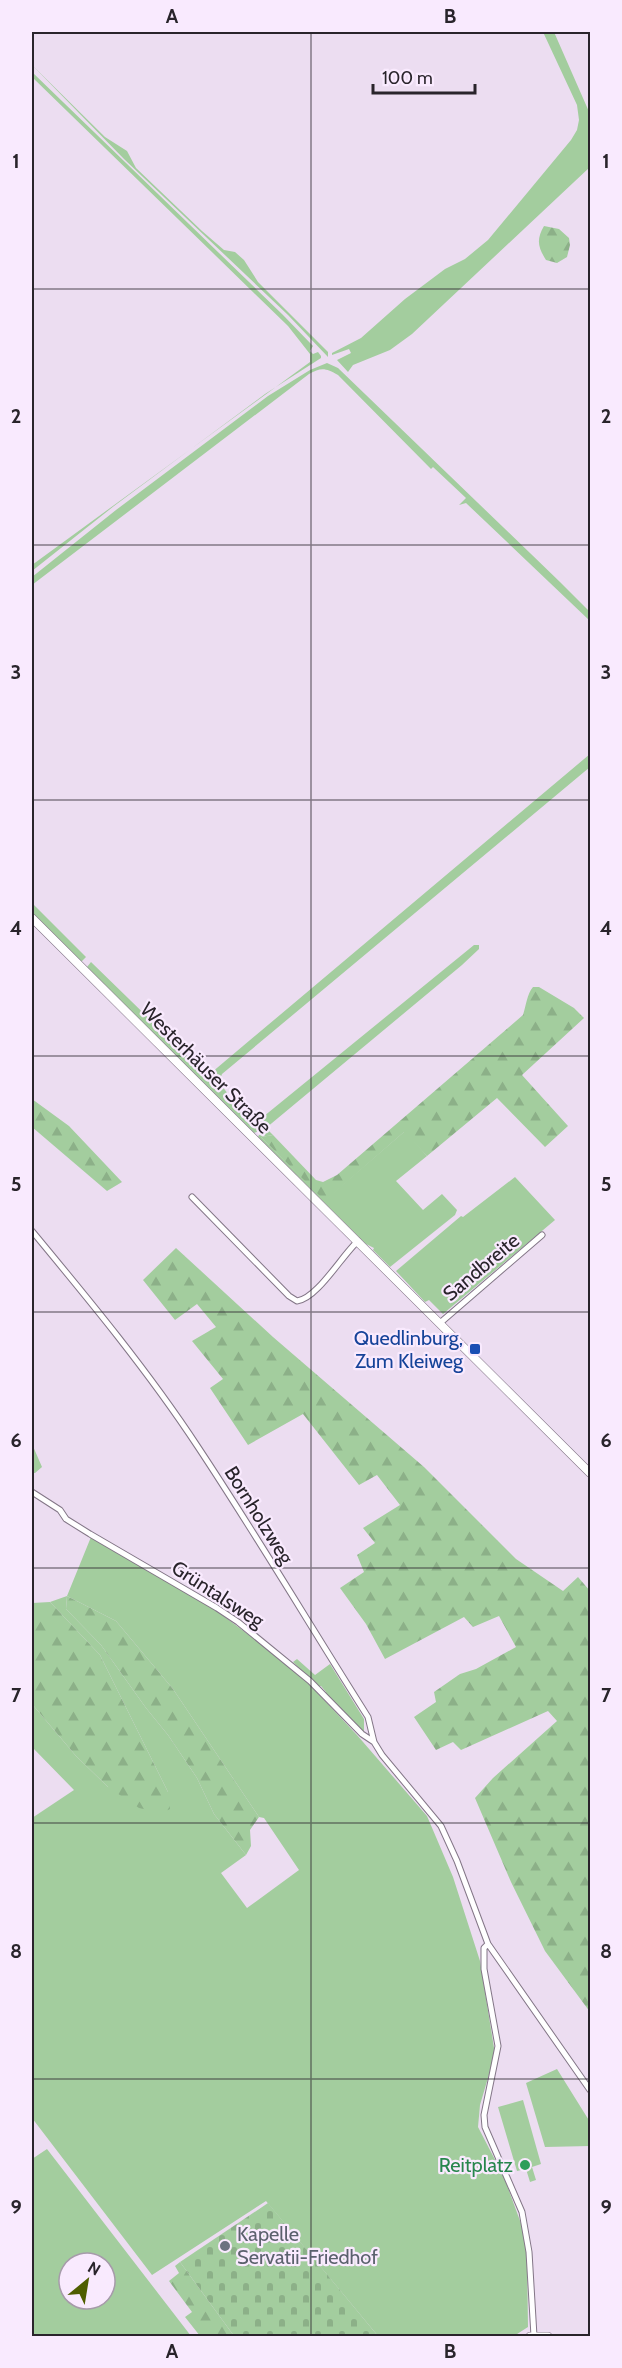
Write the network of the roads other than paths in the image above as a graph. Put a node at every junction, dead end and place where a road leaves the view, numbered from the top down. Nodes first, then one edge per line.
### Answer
1 (32, 918) edge
2 (192, 1197) dead end
3 (32, 1231) edge
4 (542, 1235) dead end
5 (358, 1241) junction
6 (440, 1323) junction
7 (591, 1473) edge
8 (32, 1492) edge
9 (374, 1742) junction
10 (488, 1944) junction
11 (591, 2090) edge
12 (532, 2336) edge
13 (548, 2337) edge

1 - 5 main road, Westerhäuser Straße
2 - 5 street
3 - 9 street, Bornholzweg
4 - 6 street, Sandbreite
5 - 6 main road, Westerhäuser Straße
6 - 7 main road, Westerhäuser Straße
8 - 9 street, Grüntalsweg
9 - 10 street, Bornholzweg
10 - 11 street
10 - 12 street
12 - 13 street

